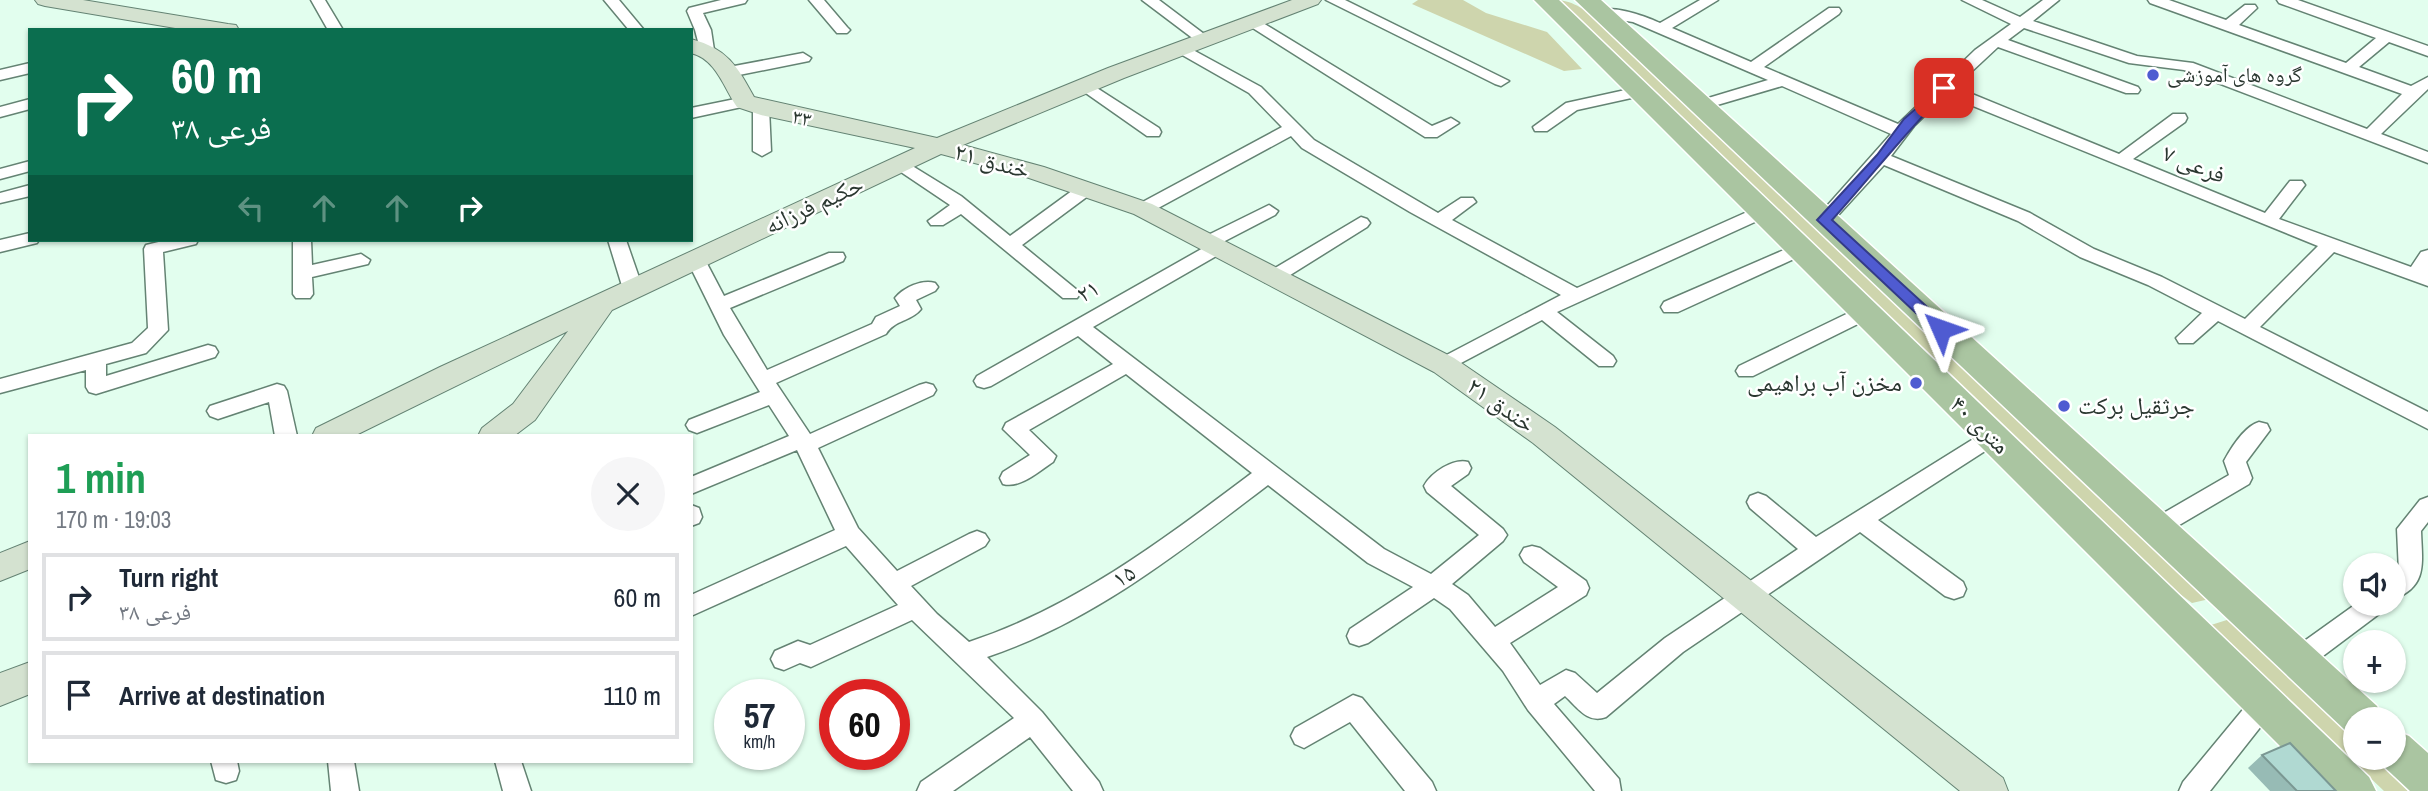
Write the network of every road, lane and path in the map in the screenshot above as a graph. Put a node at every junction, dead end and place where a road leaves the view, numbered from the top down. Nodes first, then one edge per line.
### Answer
1 (45, 0) edge
2 (318, 0) edge
3 (611, 0) edge
4 (740, 0) edge
5 (816, 0) edge
6 (1151, 0) edge
7 (1311, 0) edge
8 (1333, 0) edge
9 (1546, 0) edge
10 (1712, 0) edge
11 (1969, 0) edge
12 (2052, 0) edge
13 (2155, 0) edge
14 (2284, 0) edge
15 (2342, 0) edge
16 (1589, 4) edge
17 (2250, 8) dead end
18 (1834, 11) dead end
19 (2324, 15) junction
20 (1253, 22) junction
21 (2020, 22) junction
22 (2228, 26) junction
23 (216, 28) edge
24 (335, 28) edge
25 (635, 28) edge
26 (1661, 29) junction
27 (842, 30) dead end
28 (2386, 37) junction
29 (1995, 41) junction
30 (1193, 45) junction
31 (698, 48) edge
32 (2428, 51) edge
33 (803, 58) dead end
34 (28, 68) edge
35 (1752, 68) junction
36 (2348, 69) junction
37 (729, 72) junction
38 (0, 75) edge
39 (1502, 81) dead end
40 (1783, 81) junction
41 (2428, 82) edge
42 (1086, 86) junction
43 (1944, 88) junction
44 (2132, 90) dead end
45 (1639, 92) junction
46 (2413, 92) junction
47 (28, 105) edge
48 (753, 105) junction
49 (1700, 105) junction
50 (0, 112) edge
51 (693, 113) edge
52 (2179, 118) dead end
53 (1451, 123) dead end
54 (1541, 127) dead end
55 (1292, 129) junction
56 (1153, 132) dead end
57 (1901, 132) junction
58 (2369, 136) junction
59 (939, 146) junction
60 (762, 151) dead end
61 (1881, 158) junction
62 (2428, 158) edge
63 (2120, 161) junction
64 (901, 164) junction
65 (28, 167) edge
66 (0, 174) edge
67 (2296, 185) dead end
68 (1086, 189) junction
69 (28, 191) edge
70 (0, 198) edge
71 (1467, 202) dead end
72 (962, 205) junction
73 (1143, 209) junction
74 (1269, 211) dead end
75 (1762, 212) junction
76 (1438, 220) junction
77 (1824, 220) junction
78 (937, 221) dead end
79 (2268, 221) junction
80 (1361, 223) dead end
81 (28, 239) edge
82 (181, 242) edge
83 (302, 242) edge
84 (618, 242) edge
85 (1011, 244) junction
86 (1214, 244) junction
87 (2330, 244) junction
88 (0, 246) edge
89 (1800, 249) junction
90 (2428, 256) edge
91 (836, 257) dead end
92 (361, 260) dead end
93 (695, 260) junction
94 (303, 273) junction
95 (1272, 278) junction
96 (2422, 278) edge
97 (928, 287) dead end
98 (633, 289) junction
99 (303, 294) dead end
100 (1070, 294) dead end
101 (1577, 296) junction
102 (601, 303) junction
103 (719, 305) junction
104 (1671, 307) dead end
105 (1543, 311) junction
106 (1865, 312) junction
107 (2216, 312) junction
108 (1079, 327) junction
109 (2247, 328) junction
110 (2186, 338) dead end
111 (208, 352) dead end
112 (96, 360) junction
113 (1606, 361) dead end
114 (1128, 364) junction
115 (1444, 365) junction
116 (1746, 371) dead end
117 (984, 381) dead end
118 (0, 386) edge
119 (768, 387) junction
120 (926, 390) dead end
121 (218, 411) dead end
122 (2428, 421) edge
123 (697, 425) dead end
124 (2259, 430) dead end
125 (286, 434) edge
126 (331, 434) edge
127 (498, 434) edge
128 (1991, 436) junction
129 (804, 442) junction
130 (1460, 468) dead end
131 (1269, 472) junction
132 (1011, 478) dead end
133 (693, 485) edge
134 (1758, 502) dead end
135 (2428, 506) edge
136 (1861, 520) junction
137 (2156, 528) junction
138 (849, 534) junction
139 (2418, 535) edge
140 (977, 540) dead end
141 (1815, 550) junction
142 (28, 555) edge
143 (1532, 555) dead end
144 (0, 568) edge
145 (2406, 580) edge
146 (2215, 582) junction
147 (894, 584) junction
148 (1434, 585) junction
149 (1954, 589) dead end
150 (1745, 595) junction
151 (2163, 604) junction
152 (693, 605) edge
153 (915, 608) junction
154 (2358, 616) edge
155 (1359, 636) dead end
156 (1493, 641) junction
157 (965, 654) junction
158 (784, 659) dead end
159 (2298, 660) junction
160 (28, 678) edge
161 (0, 690) edge
162 (1537, 702) junction
163 (2264, 703) junction
164 (2349, 707) edge
165 (1033, 720) junction
166 (1304, 736) dead end
167 (341, 763) edge
168 (509, 763) edge
169 (1609, 788) dead end
170 (345, 791) edge
171 (517, 791) edge
172 (931, 791) edge
173 (1089, 791) edge
174 (1422, 791) edge
175 (1989, 791) edge
176 (2193, 791) edge
177 (2354, 791) edge

1 - 23 street
2 - 24 street
3 - 25 street
4 - 31 street
5 - 27 street
6 - 30 street
7 - 20 street, حکیم فرزانه
8 - 39 street
9 - 45 main road, ۴۰ متری
10 - 26 street
11 - 21 street
12 - 21 street
13 - 22 street
14 - 19 street
15 - 19 street
16 - 26 street
16 - 49 main road, ۴۰ متری
17 - 22 street
18 - 35 street
19 - 28 street
20 - 30 street, حکیم فرزانه
20 - 53 street
21 - 29 street
21 - 58 street
22 - 36 street
26 - 35 street
28 - 32 street
28 - 36 street
29 - 43 street
29 - 44 street
30 - 42 street, حکیم فرزانه
30 - 55 street
31 - 37 street
33 - 37 street
34 - 38 street
35 - 40 street
36 - 46 street
37 - 48 street
40 - 49 street
40 - 57 street
41 - 46 street
42 - 56 street
42 - 59 street, حکیم فرزانه
43 - 57 street
43 - 63 street, فرعی ۷
45 - 54 street
45 - 75 main road, ۴۰ متری
46 - 58 street
47 - 50 street
48 - 51 street
48 - 59 street, ۳۳
48 - 60 street
49 - 77 main road, ۴۰ متری
52 - 63 street
55 - 73 street
55 - 76 street
57 - 61 street
58 - 62 street
59 - 64 street, حکیم فرزانه
59 - 68 street, ۲۱ خندق
61 - 77 street
61 - 107 street
63 - 79 street, فرعی ۷
64 - 72 street
64 - 93 street, حکیم فرزانه
65 - 66 street
67 - 79 street
68 - 73 street, ۲۱ خندق
68 - 85 street
69 - 70 street
71 - 76 street
72 - 78 street
72 - 85 street
73 - 86 street, ۲۱ خندق
74 - 86 street, ۲۱
75 - 89 main road, ۴۰ متری
75 - 101 street
76 - 101 street
77 - 137 main road, ۴۰ متری
79 - 87 street, فرعی ۷
80 - 95 street
81 - 88 street
82 - 112 street
83 - 94 street
84 - 98 street
85 - 100 street
86 - 95 street, ۲۱ خندق
86 - 108 street, ۲۱
87 - 96 street, فرعی ۷
87 - 109 street
89 - 104 street
89 - 106 main road, ۴۰ متری
90 - 96 street
91 - 103 street
92 - 94 street
93 - 98 street, حکیم فرزانه
93 - 103 street
94 - 99 street
95 - 115 street, ۲۱ خندق
97 - 119 street
98 - 102 street, حکیم فرزانه
101 - 105 street
102 - 126 street, حکیم فرزانه
102 - 127 street
103 - 119 street
105 - 113 street
105 - 115 street
106 - 116 street
106 - 128 main road, ۴۰ متری
107 - 109 street
107 - 110 street
108 - 114 street
108 - 117 street, ۲۱
109 - 122 street
111 - 112 street
112 - 118 street
114 - 131 street
114 - 132 street
115 - 150 street, ۲۱ خندق
119 - 123 street
119 - 129 street
120 - 129 street
121 - 125 street
124 - 137 street
128 - 136 street
128 - 151 main road, ۴۰ متری
129 - 133 street
129 - 138 street
130 - 148 street
131 - 148 street
131 - 157 street, ۱۵
134 - 141 street
135 - 139 street
136 - 141 street
136 - 149 street
137 - 146 main road, ۴۰ متری
138 - 147 street
138 - 152 street
139 - 145 street
140 - 147 street
141 - 150 street
142 - 144 street
143 - 156 street
146 - 151 main road
146 - 159 main road, ۴۰ متری
147 - 153 street
148 - 155 street
148 - 156 street
150 - 162 street
150 - 175 street, ۲۱ خندق
151 - 163 main road, ۴۰ متری
153 - 157 street
153 - 158 street
154 - 159 street
156 - 162 street
157 - 165 street
159 - 164 main road, ۴۰ متری
160 - 161 street
162 - 169 street
163 - 176 street
163 - 177 main road, ۴۰ متری
165 - 172 street
165 - 173 street
166 - 174 street
167 - 170 street
168 - 171 street

